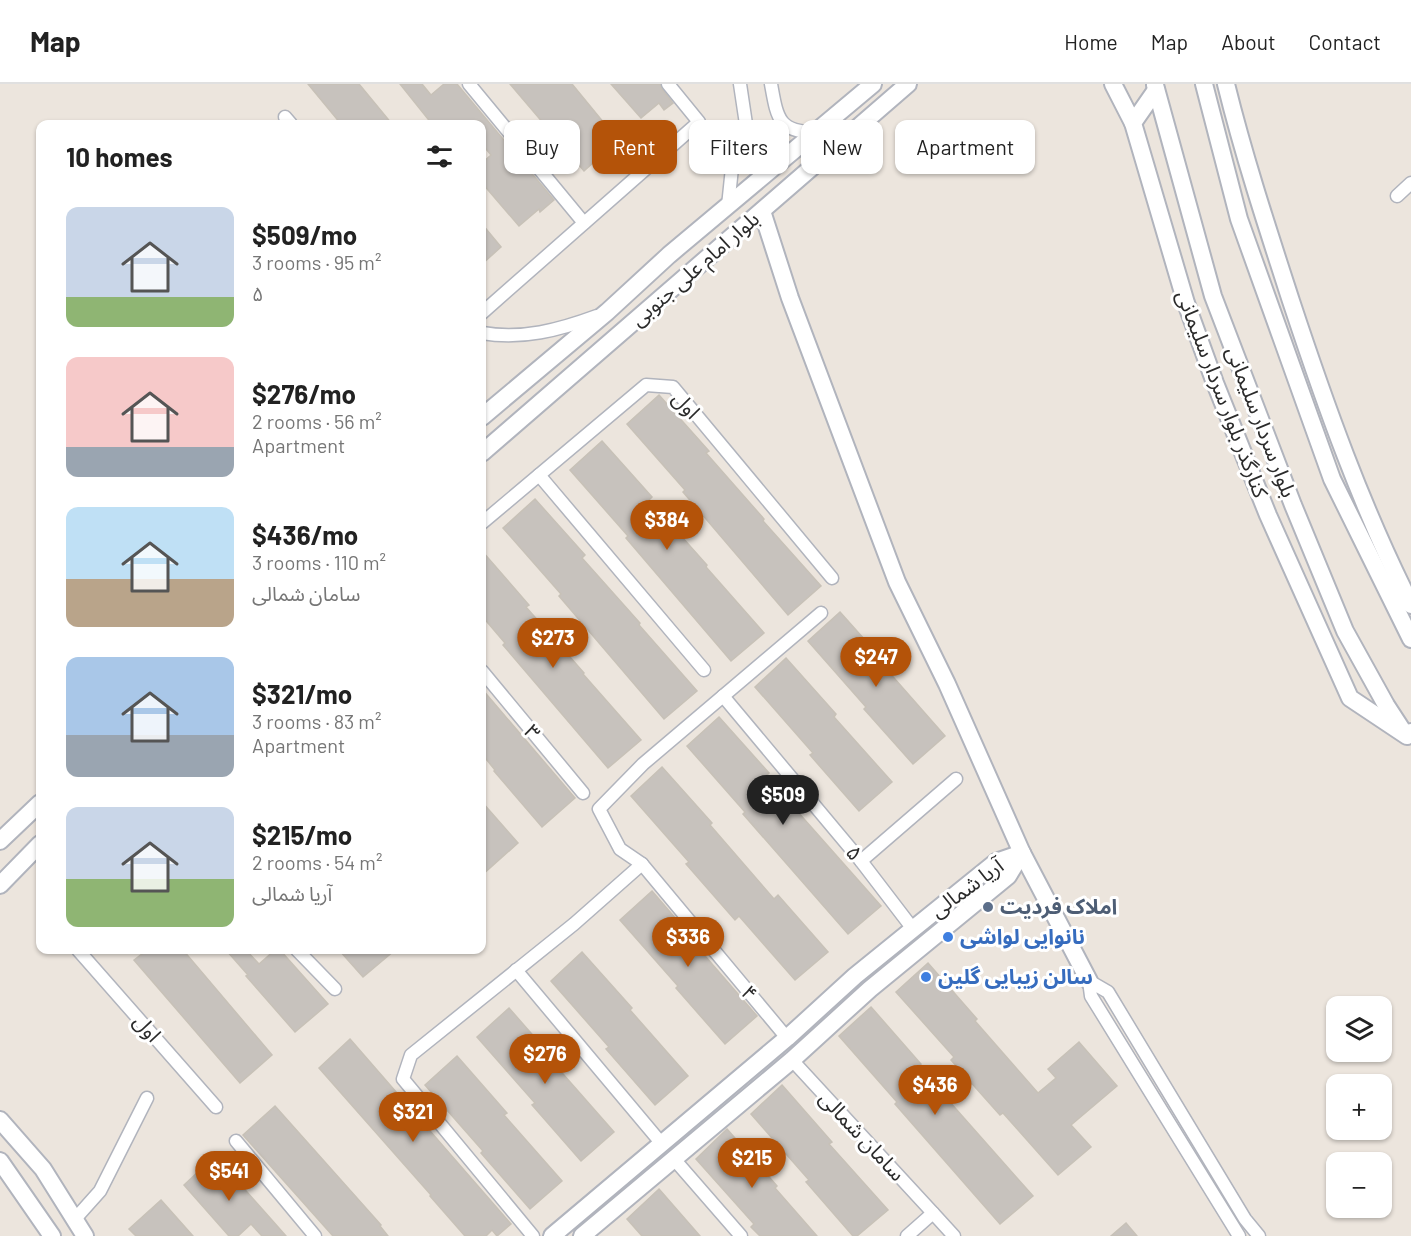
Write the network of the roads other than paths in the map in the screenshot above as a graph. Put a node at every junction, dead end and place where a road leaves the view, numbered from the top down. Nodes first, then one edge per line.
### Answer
1 (469, 84) edge
2 (668, 84) edge
3 (740, 84) edge
4 (771, 84) edge
5 (873, 84) edge
6 (908, 84) edge
7 (1113, 84) edge
8 (1204, 84) edge
9 (1226, 85) edge
10 (1155, 87) edge
11 (830, 120) edge
12 (1133, 123) junction
13 (801, 132) edge
14 (801, 145) edge
15 (1411, 183) edge
16 (1397, 196) dead end
17 (728, 206) junction
18 (762, 211) junction
19 (584, 223) junction
20 (1280, 266) junction
21 (1259, 274) junction
22 (1213, 296) junction
23 (1186, 303) junction
24 (611, 308) junction
25 (486, 309) edge
26 (632, 323) junction
27 (486, 334) edge
28 (486, 414) edge
29 (486, 450) edge
30 (1353, 472) junction
31 (539, 475) junction
32 (1332, 479) junction
33 (1293, 505) junction
34 (1268, 515) junction
35 (486, 520) edge
36 (832, 578) dead end
37 (1411, 605) edge
38 (821, 613) dead end
39 (1411, 639) edge
40 (704, 670) dead end
41 (486, 676) edge
42 (723, 696) junction
43 (1410, 737) edge
44 (956, 779) dead end
45 (583, 794) dead end
46 (36, 807) edge
47 (0, 841) edge
48 (36, 848) edge
49 (1022, 853) junction
50 (861, 861) junction
51 (642, 864) junction
52 (0, 885) edge
53 (913, 929) junction
54 (82, 954) edge
55 (301, 954) edge
56 (516, 970) junction
57 (1089, 981) junction
58 (334, 989) dead end
59 (787, 1038) junction
60 (792, 1060) junction
61 (147, 1098) dead end
62 (216, 1107) dead end
63 (0, 1120) edge
64 (236, 1141) dead end
65 (662, 1144) junction
66 (674, 1158) junction
67 (0, 1161) edge
68 (933, 1213) junction
69 (75, 1219) junction
70 (52, 1236) edge
71 (85, 1236) edge
72 (315, 1236) edge
73 (533, 1236) edge
74 (552, 1236) edge
75 (582, 1236) edge
76 (741, 1236) edge
77 (907, 1236) edge
78 (954, 1236) edge
79 (1239, 1236) edge
80 (1259, 1236) edge

1 - 19 street
2 - 19 street
3 - 17 street
4 - 13 street
5 - 11 street, بلوار امام علی جنوبی
6 - 18 street, بلوار امام علی جنوبی
7 - 12 street, کنارگذر بلوار سردار سلیمانی
8 - 21 street
9 - 20 street
10 - 12 street
10 - 22 street, بلوار سردار سلیمانی
12 - 23 street, کنارگذر بلوار سردار سلیمانی
14 - 17 street, بلوار امام علی جنوبی
15 - 16 street
17 - 24 street, بلوار امام علی جنوبی
18 - 26 street, بلوار امام علی جنوبی
18 - 49 street
19 - 25 street
20 - 21 street
20 - 30 street
21 - 32 street
22 - 23 street
22 - 33 street, بلوار سردار سلیمانی
23 - 34 street, کنارگذر بلوار سردار سلیمانی
24 - 26 street
24 - 27 street
24 - 28 street, بلوار امام علی جنوبی
26 - 29 street, بلوار امام علی جنوبی
30 - 32 street
30 - 37 street
31 - 35 street, اول
31 - 36 street, اول
31 - 40 street
32 - 39 street
33 - 34 street
33 - 43 street, بلوار سردار سلیمانی
34 - 43 street, کنارگذر بلوار سردار سلیمانی
38 - 42 street
41 - 45 street, ۳
42 - 50 street, ۵
42 - 51 street, ۴
44 - 50 street
46 - 47 street
48 - 52 street
49 - 53 street, آریا شمالی
49 - 57 street
49 - 60 street, آریا شمالی
50 - 53 street, ۵
51 - 56 street
51 - 59 street, ۴
53 - 59 street, آریا شمالی
54 - 62 street, اول
55 - 58 street
56 - 65 street
56 - 73 street
57 - 79 street
57 - 80 street
59 - 65 street, آریا شمالی
60 - 66 street, آریا شمالی
60 - 68 street, سامان شمالی
61 - 69 street
63 - 69 street
64 - 72 street
65 - 74 street, آریا شمالی
66 - 75 street, آریا شمالی
66 - 76 street
67 - 70 street
68 - 77 street
68 - 78 street, سامان شمالی
69 - 71 street

